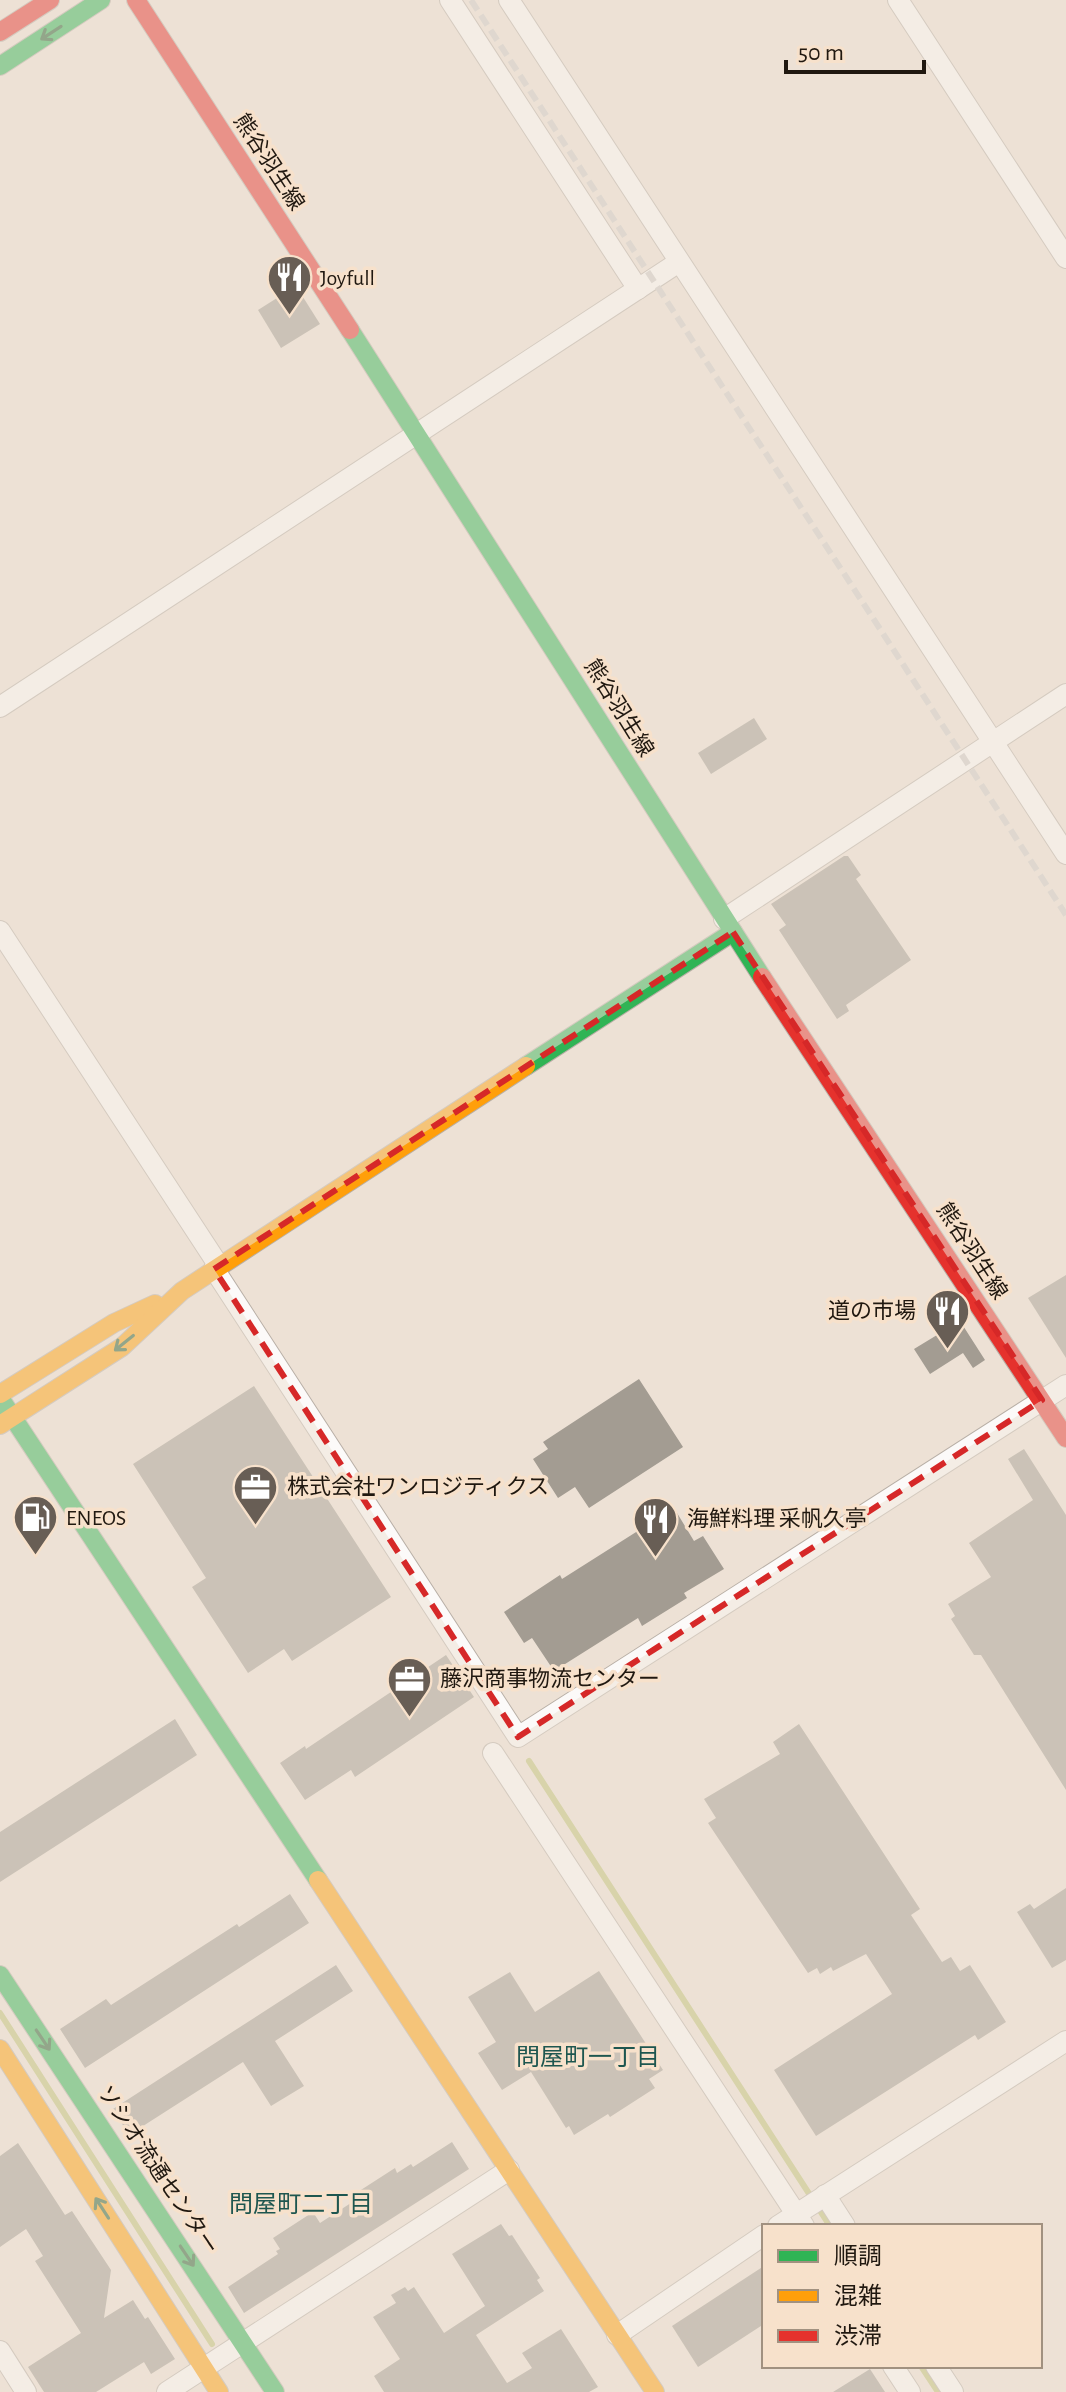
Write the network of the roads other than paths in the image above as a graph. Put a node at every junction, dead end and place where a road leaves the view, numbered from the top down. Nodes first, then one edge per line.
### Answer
1 (50, 0) edge
2 (101, 0) edge
3 (136, 0) edge
4 (450, 0) edge
5 (509, 0) edge
6 (898, 0) edge
7 (0, 32) edge
8 (0, 66) edge
9 (1066, 258) edge
10 (679, 262) junction
11 (638, 289) junction
12 (417, 433) junction
13 (1066, 694) edge
14 (0, 707) edge
15 (993, 742) junction
16 (1066, 854) edge
17 (729, 925) junction
18 (0, 931) edge
19 (216, 1267) junction
20 (182, 1291) junction
21 (1066, 1385) edge
22 (0, 1396) edge
23 (1042, 1400) junction
24 (6, 1421) edge
25 (1066, 1438) edge
26 (493, 1753) dead end
27 (0, 1975) edge
28 (1066, 2041) edge
29 (0, 2049) edge
30 (509, 2170) junction
31 (825, 2195) junction
32 (800, 2220) edge
33 (844, 2224) edge
34 (762, 2236) edge
35 (617, 2335) junction
36 (244, 2342) junction
37 (0, 2351) edge
38 (204, 2368) junction
39 (894, 2368) edge
40 (937, 2368) edge
41 (26, 2392) edge
42 (167, 2392) edge
43 (219, 2392) edge
44 (275, 2392) edge
45 (655, 2392) edge
46 (910, 2392) edge
47 (953, 2392) edge

1 - 7 street
2 -> 8 street
3 - 12 street, 熊谷羽生線
4 - 11 street
5 - 10 street
6 - 9 street
10 - 11 street
10 - 15 street
11 - 12 street
12 - 14 street
12 - 17 street, 熊谷羽生線
13 - 15 street
15 - 16 street
15 - 17 street
17 - 19 street
17 - 23 street, 熊谷羽生線
18 - 19 street
19 - 20 street
19 - 23 street
20 - 22 street
20 -> 24 street
21 - 23 street
22 - 24 street
23 - 25 street, 熊谷羽生線
24 - 30 street
26 - 32 street
27 -> 36 street, ソシオ流通センター
28 - 31 street
38 -> 29 street
30 - 35 street
30 - 36 street
31 - 32 street
31 - 33 street
34 - 35 street
35 - 45 street
36 - 38 street
36 - 44 street, ソシオ流通センター
37 - 41 street
38 - 42 street
38 - 43 street
39 - 46 street
40 - 47 street

